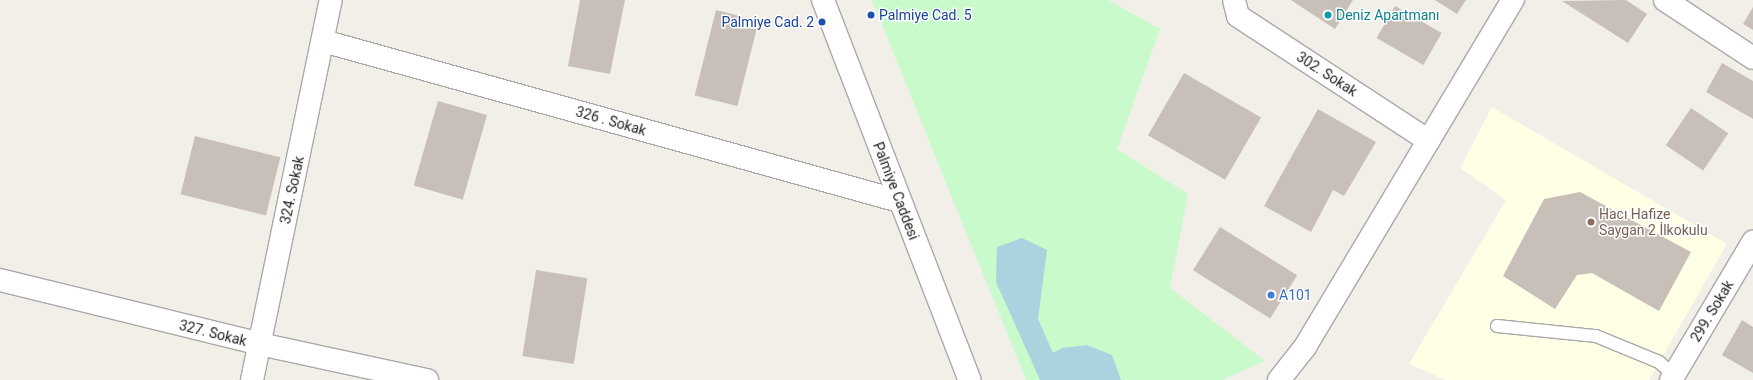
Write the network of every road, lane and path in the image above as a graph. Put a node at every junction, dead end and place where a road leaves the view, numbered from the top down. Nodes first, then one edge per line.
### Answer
1 (331, 0) edge
2 (824, 0) edge
3 (1234, 0) edge
4 (1513, 0) edge
5 (1665, 0) edge
6 (323, 41) junction
7 (1753, 58) edge
8 (1430, 140) junction
9 (899, 201) junction
10 (1753, 242) edge
11 (0, 280) edge
12 (1497, 326) dead end
13 (260, 344) junction
14 (1673, 377) edge
15 (252, 380) edge
16 (427, 380) edge
17 (970, 380) edge
18 (1279, 380) edge

1 - 6 street, 324. Sokak
2 - 9 street, Palmiye Caddesi
3 - 8 street, 302. Sokak
4 - 8 street
5 - 7 street
6 - 9 street, 326 . Sokak
6 - 13 street, 324. Sokak
8 - 18 street
9 - 17 street, Palmiye Caddesi
10 - 14 street, 299. Sokak
11 - 13 street, 327. Sokak
12 - 14 lane
13 - 15 street, 324. Sokak
13 - 16 street, 327. Sokak

